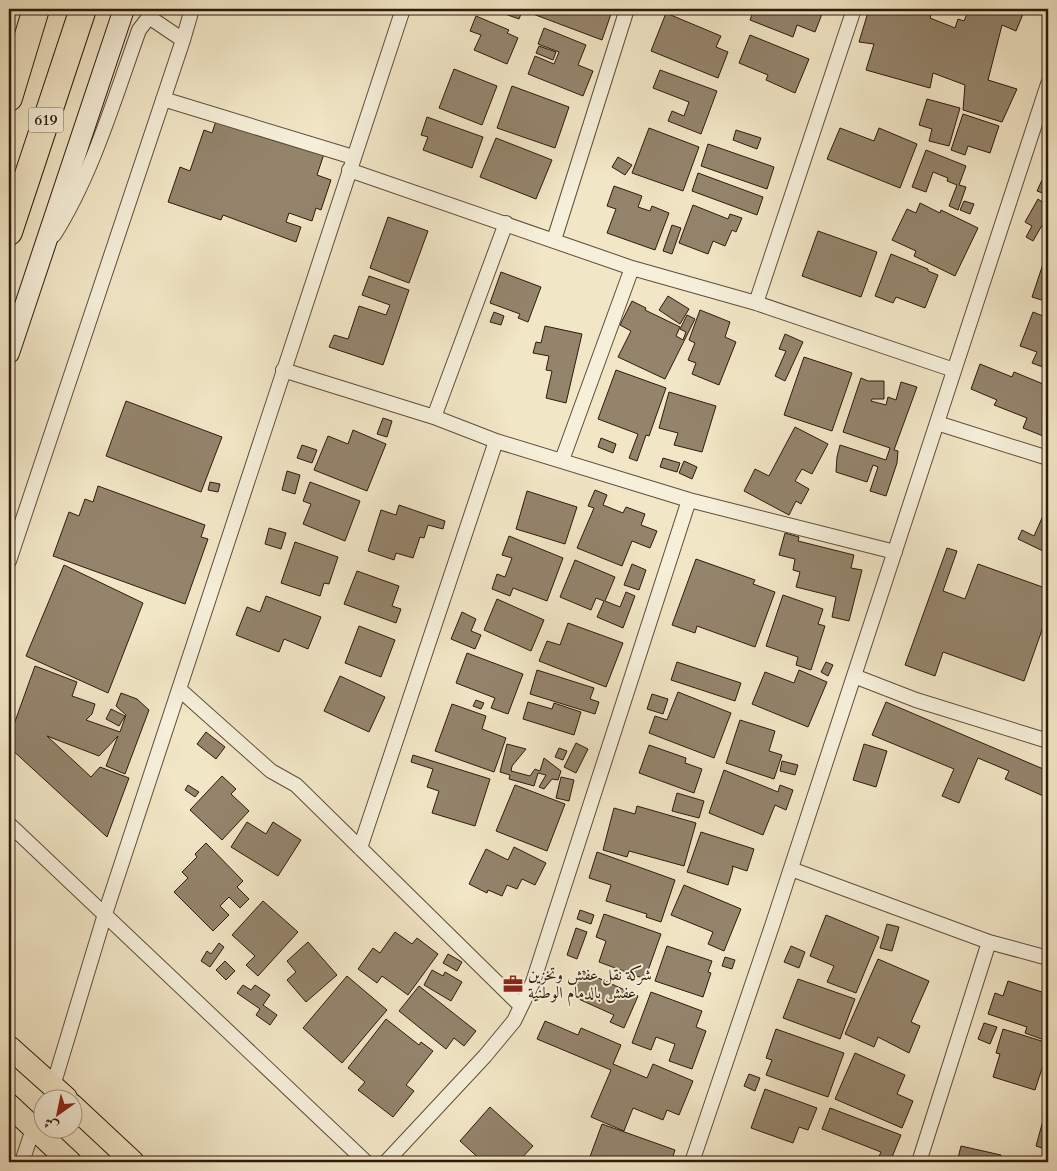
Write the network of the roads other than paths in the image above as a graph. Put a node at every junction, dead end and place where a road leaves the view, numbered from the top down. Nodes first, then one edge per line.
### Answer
1 (36, 9) edge
2 (83, 9) edge
3 (124, 9) edge
4 (192, 9) edge
5 (403, 9) edge
6 (626, 9) edge
7 (854, 9) edge
8 (183, 40) junction
9 (1048, 84) edge
10 (9, 98) edge
11 (163, 99) junction
12 (351, 164) junction
13 (506, 223) junction
14 (9, 232) edge
15 (554, 240) junction
16 (40, 257) junction
17 (632, 268) junction
18 (756, 303) junction
19 (9, 353) edge
20 (283, 370) junction
21 (954, 370) junction
22 (434, 417) junction
23 (937, 424) junction
24 (496, 441) junction
25 (1048, 458) edge
26 (562, 460) junction
27 (689, 500) junction
28 (895, 552) junction
29 (9, 561) edge
30 (854, 676) junction
31 (179, 689) junction
32 (1048, 741) edge
33 (9, 824) edge
34 (360, 848) junction
35 (791, 869) junction
36 (104, 914) junction
37 (989, 942) junction
38 (1048, 958) edge
39 (521, 1006) junction
40 (9, 1034) edge
41 (9, 1047) edge
42 (55, 1088) edge
43 (56, 1088) edge
44 (61, 1088) edge
45 (9, 1105) edge
46 (9, 1110) edge
47 (82, 1114) edge
48 (32, 1128) edge
49 (32, 1128) edge
50 (32, 1132) edge
51 (43, 1138) edge
52 (22, 1162) edge
53 (70, 1162) edge
54 (133, 1162) edge
55 (366, 1162) edge
56 (386, 1162) edge
57 (692, 1162) edge
58 (919, 1162) edge

1 - 10 highway, 619
2 - 14 highway, 619
3 - 16 main road
4 - 8 street
5 - 12 street
6 - 15 street
7 - 18 street
8 - 11 street
8 - 16 street
9 - 21 street
11 - 12 street
11 - 29 street
12 - 13 street
12 - 20 street
13 - 15 street
13 - 22 street
15 - 17 street
16 - 19 main road
17 - 18 street
17 - 26 street
18 - 21 street
20 - 22 street
20 - 31 street
21 - 23 street
22 - 24 street
23 - 25 street
23 - 28 street
24 - 26 street
24 - 34 street
26 - 27 street
27 - 28 street
27 - 39 street
28 - 30 street
30 - 32 street
30 - 35 street
31 - 34 street
31 - 36 street
33 - 36 street
34 - 39 street
35 - 37 street
35 - 57 street
36 - 44 street
36 - 55 street
37 - 38 street
37 - 58 street
39 - 56 street
40 - 43 main road
41 - 42 main road
45 - 48 main road
46 - 49 main road
47 - 54 main road
50 - 52 street
51 - 53 main road

